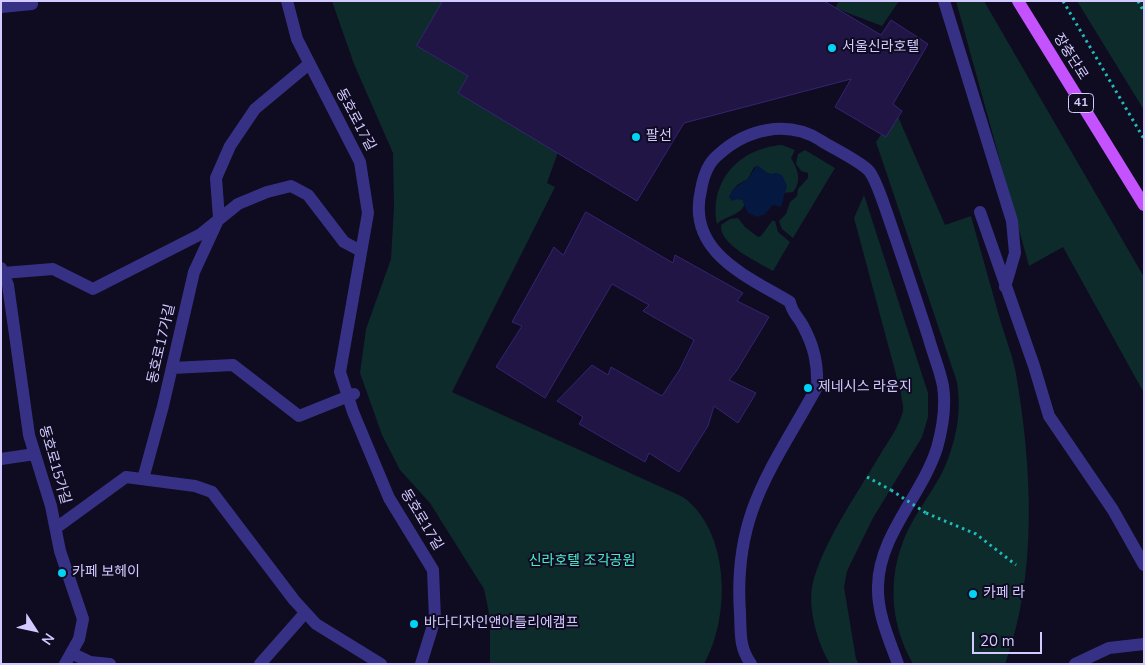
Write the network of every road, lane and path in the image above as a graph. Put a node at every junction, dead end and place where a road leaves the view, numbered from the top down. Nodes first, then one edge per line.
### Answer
1 (32, 1) edge
2 (287, 1) edge
3 (944, 1) edge
4 (1018, 1) edge
5 (1064, 1) edge
6 (1138, 1) edge
7 (1, 7) edge
8 (1144, 12) edge
9 (309, 64) junction
10 (1144, 139) edge
11 (1144, 205) edge
12 (980, 212) dead end
13 (219, 218) junction
14 (361, 251) junction
15 (2, 271) edge
16 (1005, 287) junction
17 (172, 368) junction
18 (351, 395) junction
19 (35, 454) junction
20 (1, 459) edge
21 (867, 477) dead end
22 (143, 479) junction
23 (56, 528) junction
24 (1016, 565) dead end
25 (1144, 565) edge
26 (306, 613) junction
27 (1144, 644) edge
28 (68, 658) edge
29 (110, 664) edge
30 (260, 664) edge
31 (381, 664) edge
32 (421, 664) edge
33 (751, 664) edge
34 (898, 664) edge
35 (1075, 664) edge

1 - 7 street
2 - 9 street, 동호로17길
3 - 16 street
4 - 11 main road, 장충단로 / 41
5 - 10 path
6 - 8 path
9 - 13 street
9 - 14 street, 동호로17길
12 - 16 street
13 - 14 street
13 - 15 street
13 - 17 street, 동호로17가길
14 - 18 street, 동호로17길
15 - 19 street, 동호로15가길
16 - 25 street
17 - 18 street
17 - 22 street, 동호로17가길
18 - 32 street, 동호로17길
19 - 20 street
19 - 23 street, 동호로15가길
21 - 24 path, bridge
22 - 23 street
22 - 26 street
23 - 28 street, 동호로15가길
26 - 30 street
26 - 31 street
27 - 35 street
28 - 29 street
33 - 34 street

